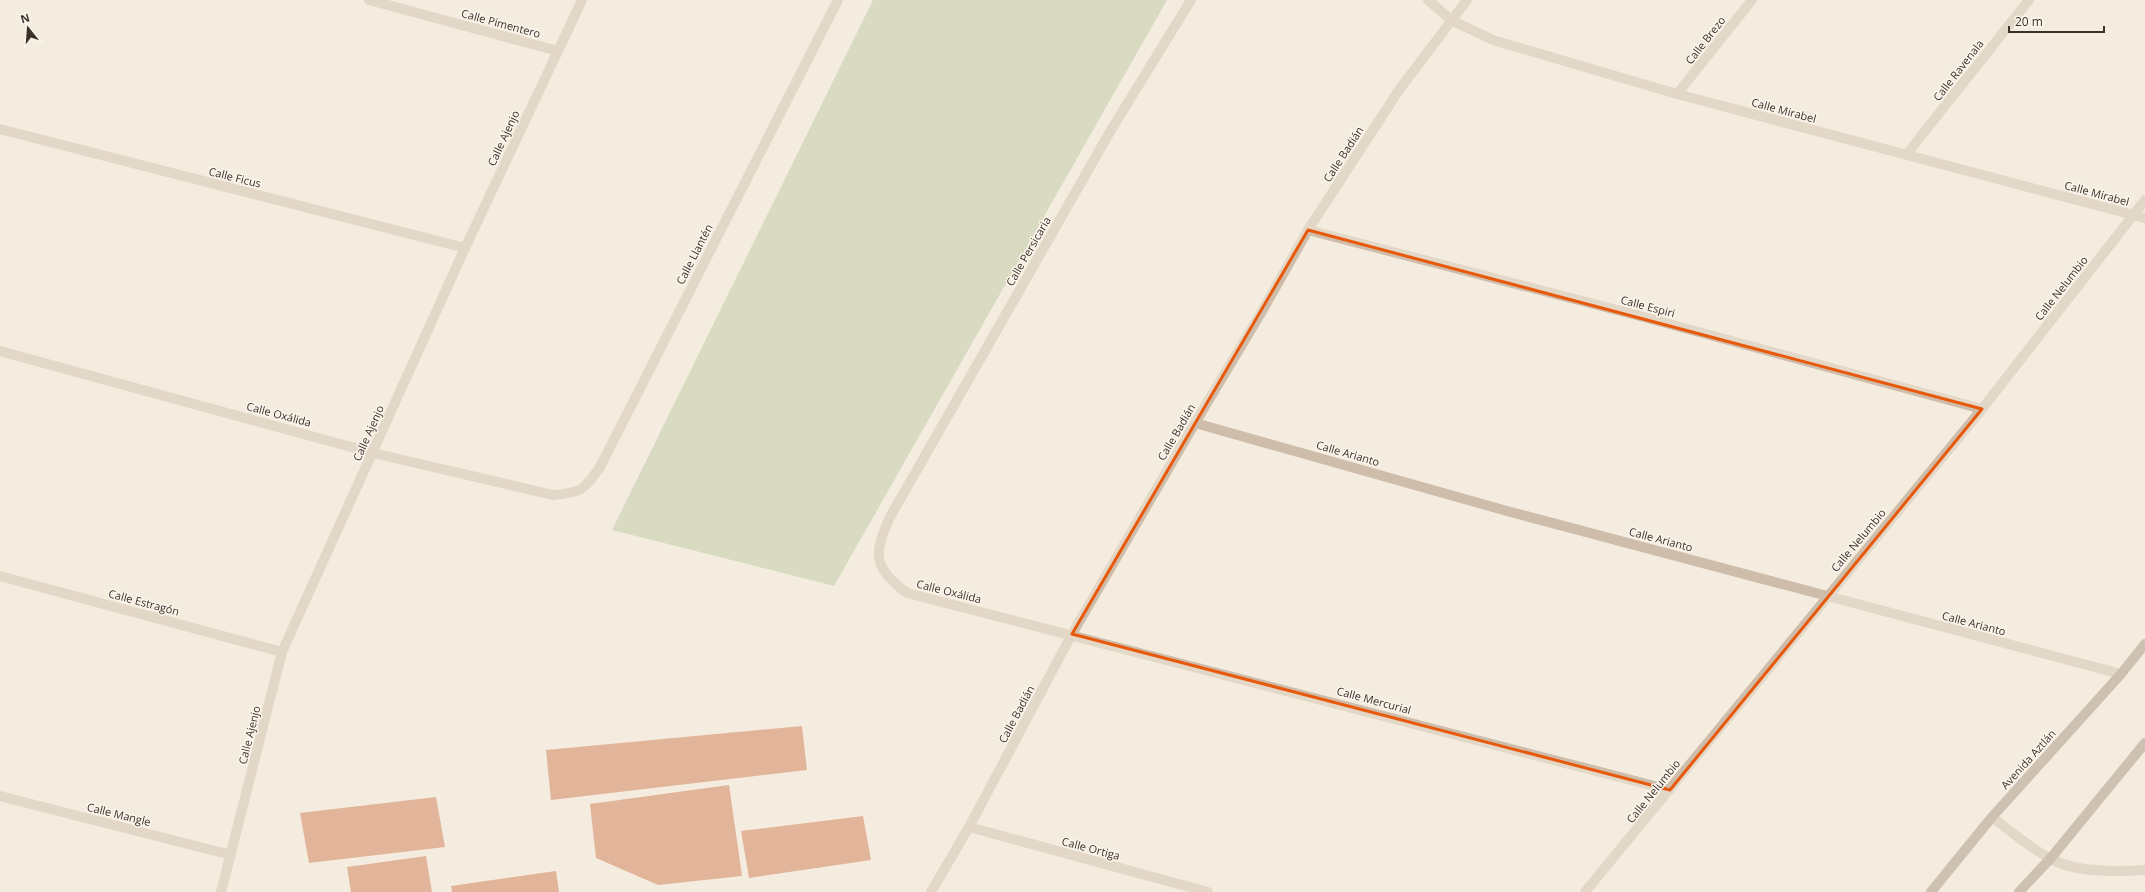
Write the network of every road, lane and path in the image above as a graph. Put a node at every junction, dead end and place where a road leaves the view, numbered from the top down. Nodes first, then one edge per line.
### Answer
1 (369, 0) edge
2 (582, 0) edge
3 (838, 0) edge
4 (1191, 0) edge
5 (1428, 0) edge
6 (1467, 0) edge
7 (1752, 0) edge
8 (2029, 0) edge
9 (1451, 20) junction
10 (558, 51) junction
11 (1677, 94) junction
12 (0, 129) edge
13 (1906, 155) junction
14 (2145, 200) edge
15 (2133, 214) junction
16 (2145, 218) edge
17 (1308, 230) junction
18 (465, 248) junction
19 (0, 351) edge
20 (1982, 409) junction
21 (1195, 423) junction
22 (373, 453) junction
23 (553, 495) joint
24 (890, 517) joint
25 (0, 576) edge
26 (1827, 596) junction
27 (1072, 634) junction
28 (2145, 644) edge
29 (282, 652) junction
30 (2121, 674) junction
31 (2145, 743) edge
32 (1670, 790) junction
33 (0, 796) edge
34 (1992, 817) junction
35 (969, 827) junction
36 (231, 855) junction
37 (2050, 859) junction
38 (2145, 870) edge
39 (221, 892) edge
40 (931, 892) edge
41 (1208, 892) edge
42 (1585, 892) edge
43 (1932, 892) edge
44 (2019, 892) edge

1 - 10 street, Calle Pimentero
2 - 10 street, Calle Ajenjo
3 - 23 street, Calle Llantén
4 - 24 street, Calle Persicaria
5 - 9 street, Calle Mirabel
6 - 9 street, Calle Badián
7 - 11 street, Calle Brezo
8 - 13 street, Calle Ravenala
9 - 11 street, Calle Mirabel
9 - 17 street, Calle Badián
10 - 18 street, Calle Ajenjo
11 - 13 street, Calle Mirabel
12 - 18 street, Calle Ficus
13 - 15 street, Calle Mirabel
14 - 15 street, Calle Nelumbio
15 - 16 street, Calle Mirabel
15 - 20 street, Calle Nelumbio
17 - 20 street, Calle Espiri
17 - 21 street, Calle Badián
18 - 22 street, Calle Ajenjo
19 - 22 street, Calle Oxálida
20 - 26 street, Calle Nelumbio
21 - 26 street, Calle Arianto
21 - 27 street, Calle Badián
22 - 23 street, Calle Oxálida
22 - 29 street, Calle Ajenjo
24 - 27 street, Calle Oxálida
25 - 29 street, Calle Estragón
26 - 30 street, Calle Arianto
26 - 32 street, Calle Nelumbio
27 - 32 street, Calle Mercurial
27 - 35 street, Calle Badián
28 - 30 main road, Avenida Aztlán
29 - 36 street, Calle Ajenjo
30 - 34 main road, Avenida Aztlán
31 - 37 main road
32 - 42 street, Calle Nelumbio
33 - 36 street, Calle Mangle
34 - 37 street
34 - 43 main road, Avenida Aztlán
35 - 40 street, Calle Badián
35 - 41 street, Calle Ortiga
36 - 39 street, Calle Ajenjo
37 - 38 street
37 - 44 main road

